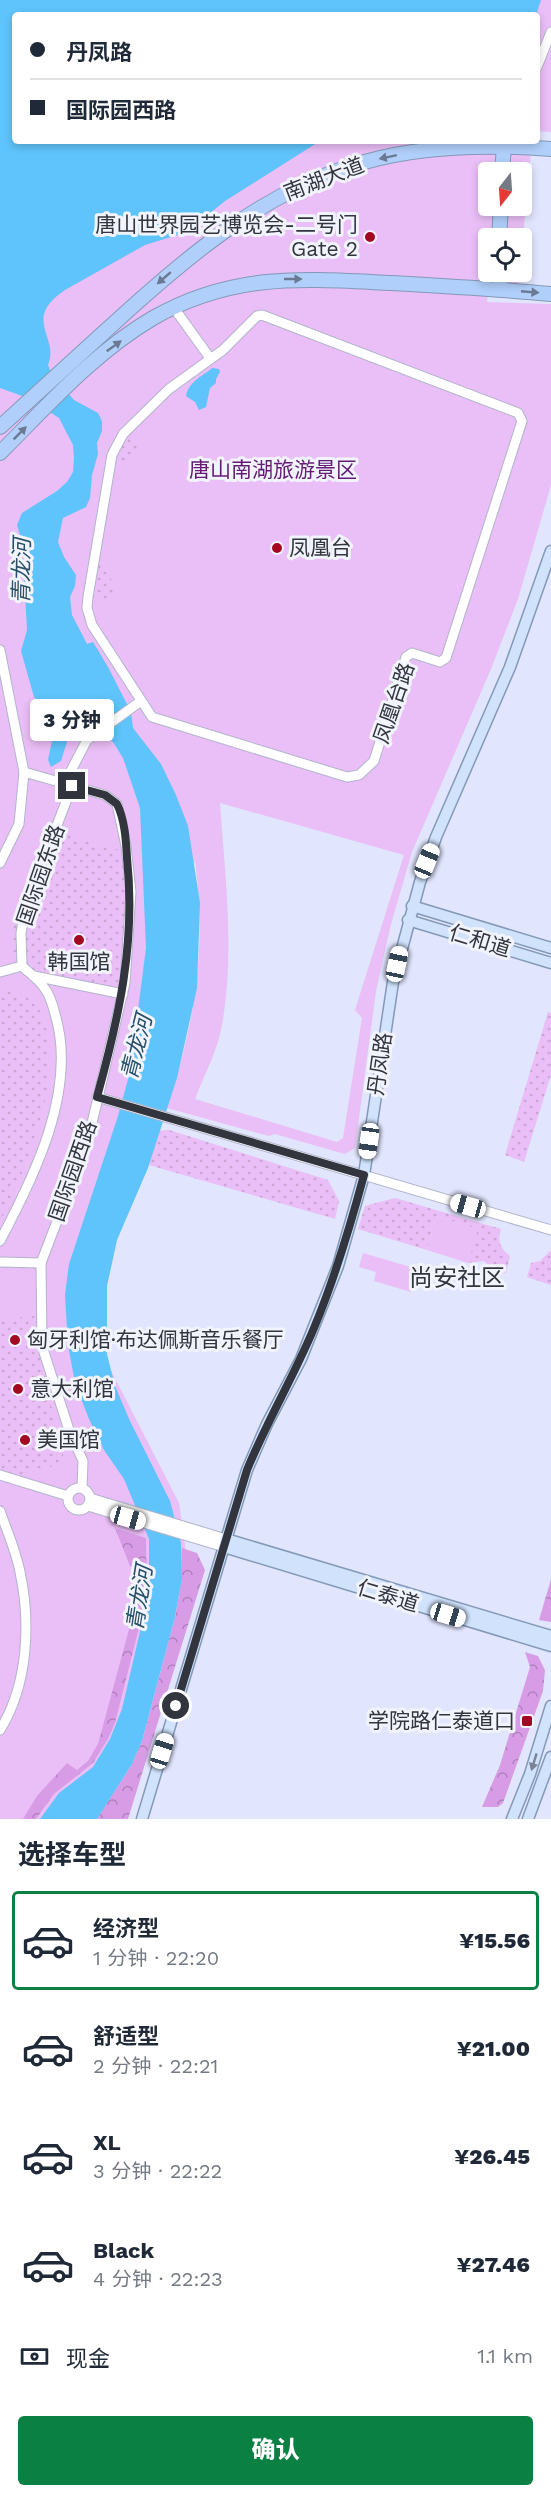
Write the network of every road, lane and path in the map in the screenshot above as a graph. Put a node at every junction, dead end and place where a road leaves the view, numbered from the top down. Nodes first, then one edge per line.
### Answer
1 (551, 32) edge
2 (540, 60) edge
3 (506, 144) edge
4 (551, 150) edge
5 (505, 162) edge
6 (497, 282) edge
7 (499, 282) edge
8 (497, 289) junction
9 (551, 294) edge
10 (174, 308) junction
11 (210, 358) junction
12 (0, 427) edge
13 (0, 453) edge
14 (551, 551) edge
15 (0, 650) edge
16 (141, 700) junction
17 (24, 772) junction
18 (68, 785) junction
19 (0, 863) edge
20 (412, 906) junction
21 (408, 920) junction
22 (551, 948) edge
23 (551, 963) edge
24 (22, 966) junction
25 (0, 972) edge
26 (32, 976) junction
27 (123, 994) junction
28 (102, 1098) junction
29 (364, 1175) junction
30 (551, 1230) edge
31 (0, 1241) edge
32 (0, 1262) edge
33 (41, 1263) junction
34 (0, 1475) edge
35 (82, 1488) junction
36 (68, 1496) junction
37 (89, 1502) junction
38 (0, 1511) edge
39 (225, 1543) junction
40 (551, 1636) edge
41 (551, 1646) edge
42 (551, 1706) edge
43 (0, 1730) edge
44 (551, 1758) edge
45 (142, 1819) edge
46 (512, 1819) edge
47 (528, 1819) edge

1 - 2 street
3 - 4 highway, 南湖大道
3 - 5 highway
3 -> 12 highway, 南湖大道
6 - 8 highway
7 - 8 highway
8 -> 9 highway
10 -> 8 highway
10 - 11 street
13 -> 10 highway
11 - 16 street, 凤凰台路
11 - 16 street, 凤凰台路
14 - 20 main road, 丹凤路
15 - 17 street
16 - 18 street, 国际园东路
17 - 18 street, 国际园西路
17 - 19 street
18 - 24 street, 国际园东路
18 - 27 street, 国际园西路
20 - 21 main road, 丹凤路
20 - 22 main road, 仁和道
21 - 23 main road, 仁和道
21 - 29 main road, 丹凤路
24 - 25 street
24 - 26 street
26 - 27 street
26 - 31 street
27 - 28 street, 国际园西路
28 - 29 street
28 - 33 street, 国际园西路
29 - 30 street
29 - 39 main road, 丹凤路
32 - 33 street
33 - 35 street, 国际园西路
34 - 36 street
35 - 36 street
35 - 37 street
36 - 37 street
37 - 39 street
38 - 43 street
39 - 40 main road, 仁泰道
39 - 41 main road, 仁泰道
39 - 45 main road, 丹凤路
42 -> 46 main road
44 - 47 main road

